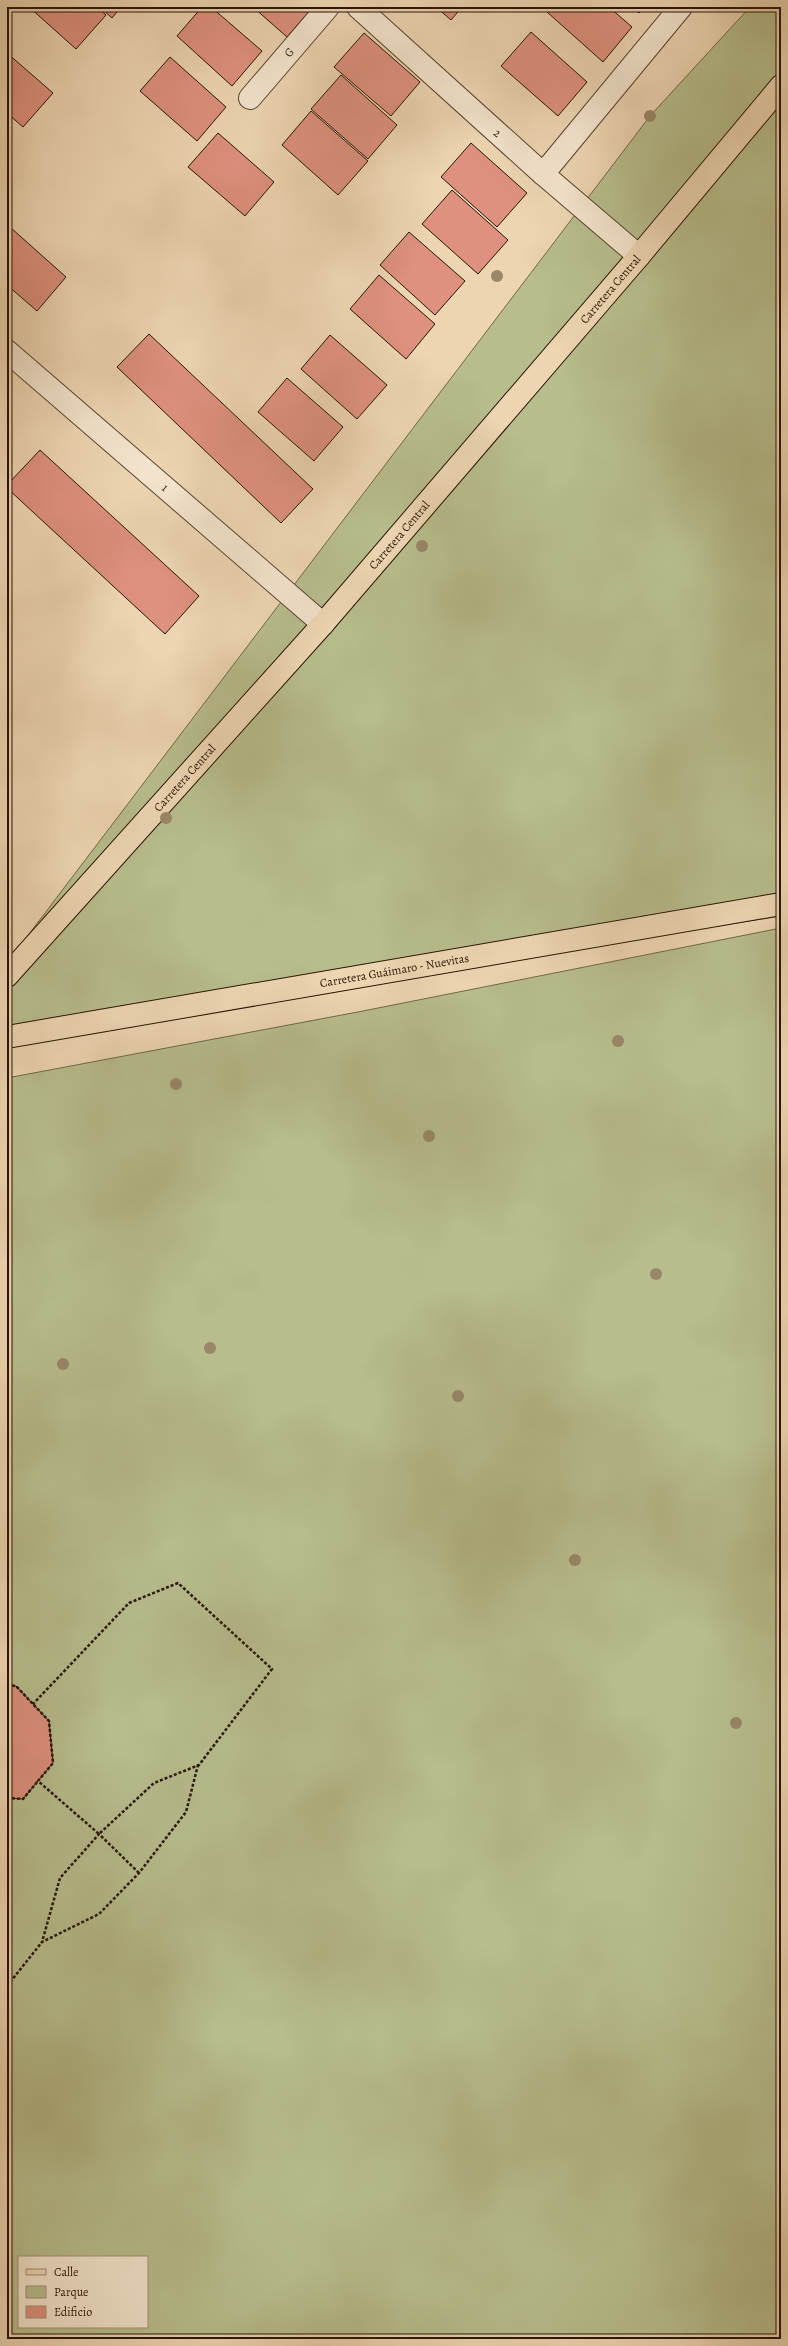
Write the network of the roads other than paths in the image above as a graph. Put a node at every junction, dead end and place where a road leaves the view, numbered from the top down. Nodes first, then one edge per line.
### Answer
1 (328, 7) edge
2 (358, 7) edge
3 (681, 7) edge
4 (781, 86) edge
5 (250, 98) dead end
6 (543, 174) junction
7 (639, 256) junction
8 (7, 351) edge
9 (322, 624) junction
10 (781, 904) edge
11 (7, 976) edge
12 (7, 1037) edge

1 - 5 street, G
2 - 6 street, 2
3 - 6 street
4 - 7 main road, Carretera Central
6 - 7 street, 2
7 - 9 main road, Carretera Central
8 - 9 street, 1
9 - 11 main road, Carretera Central
10 - 12 main road, Carretera Guáimaro - Nuevitas

